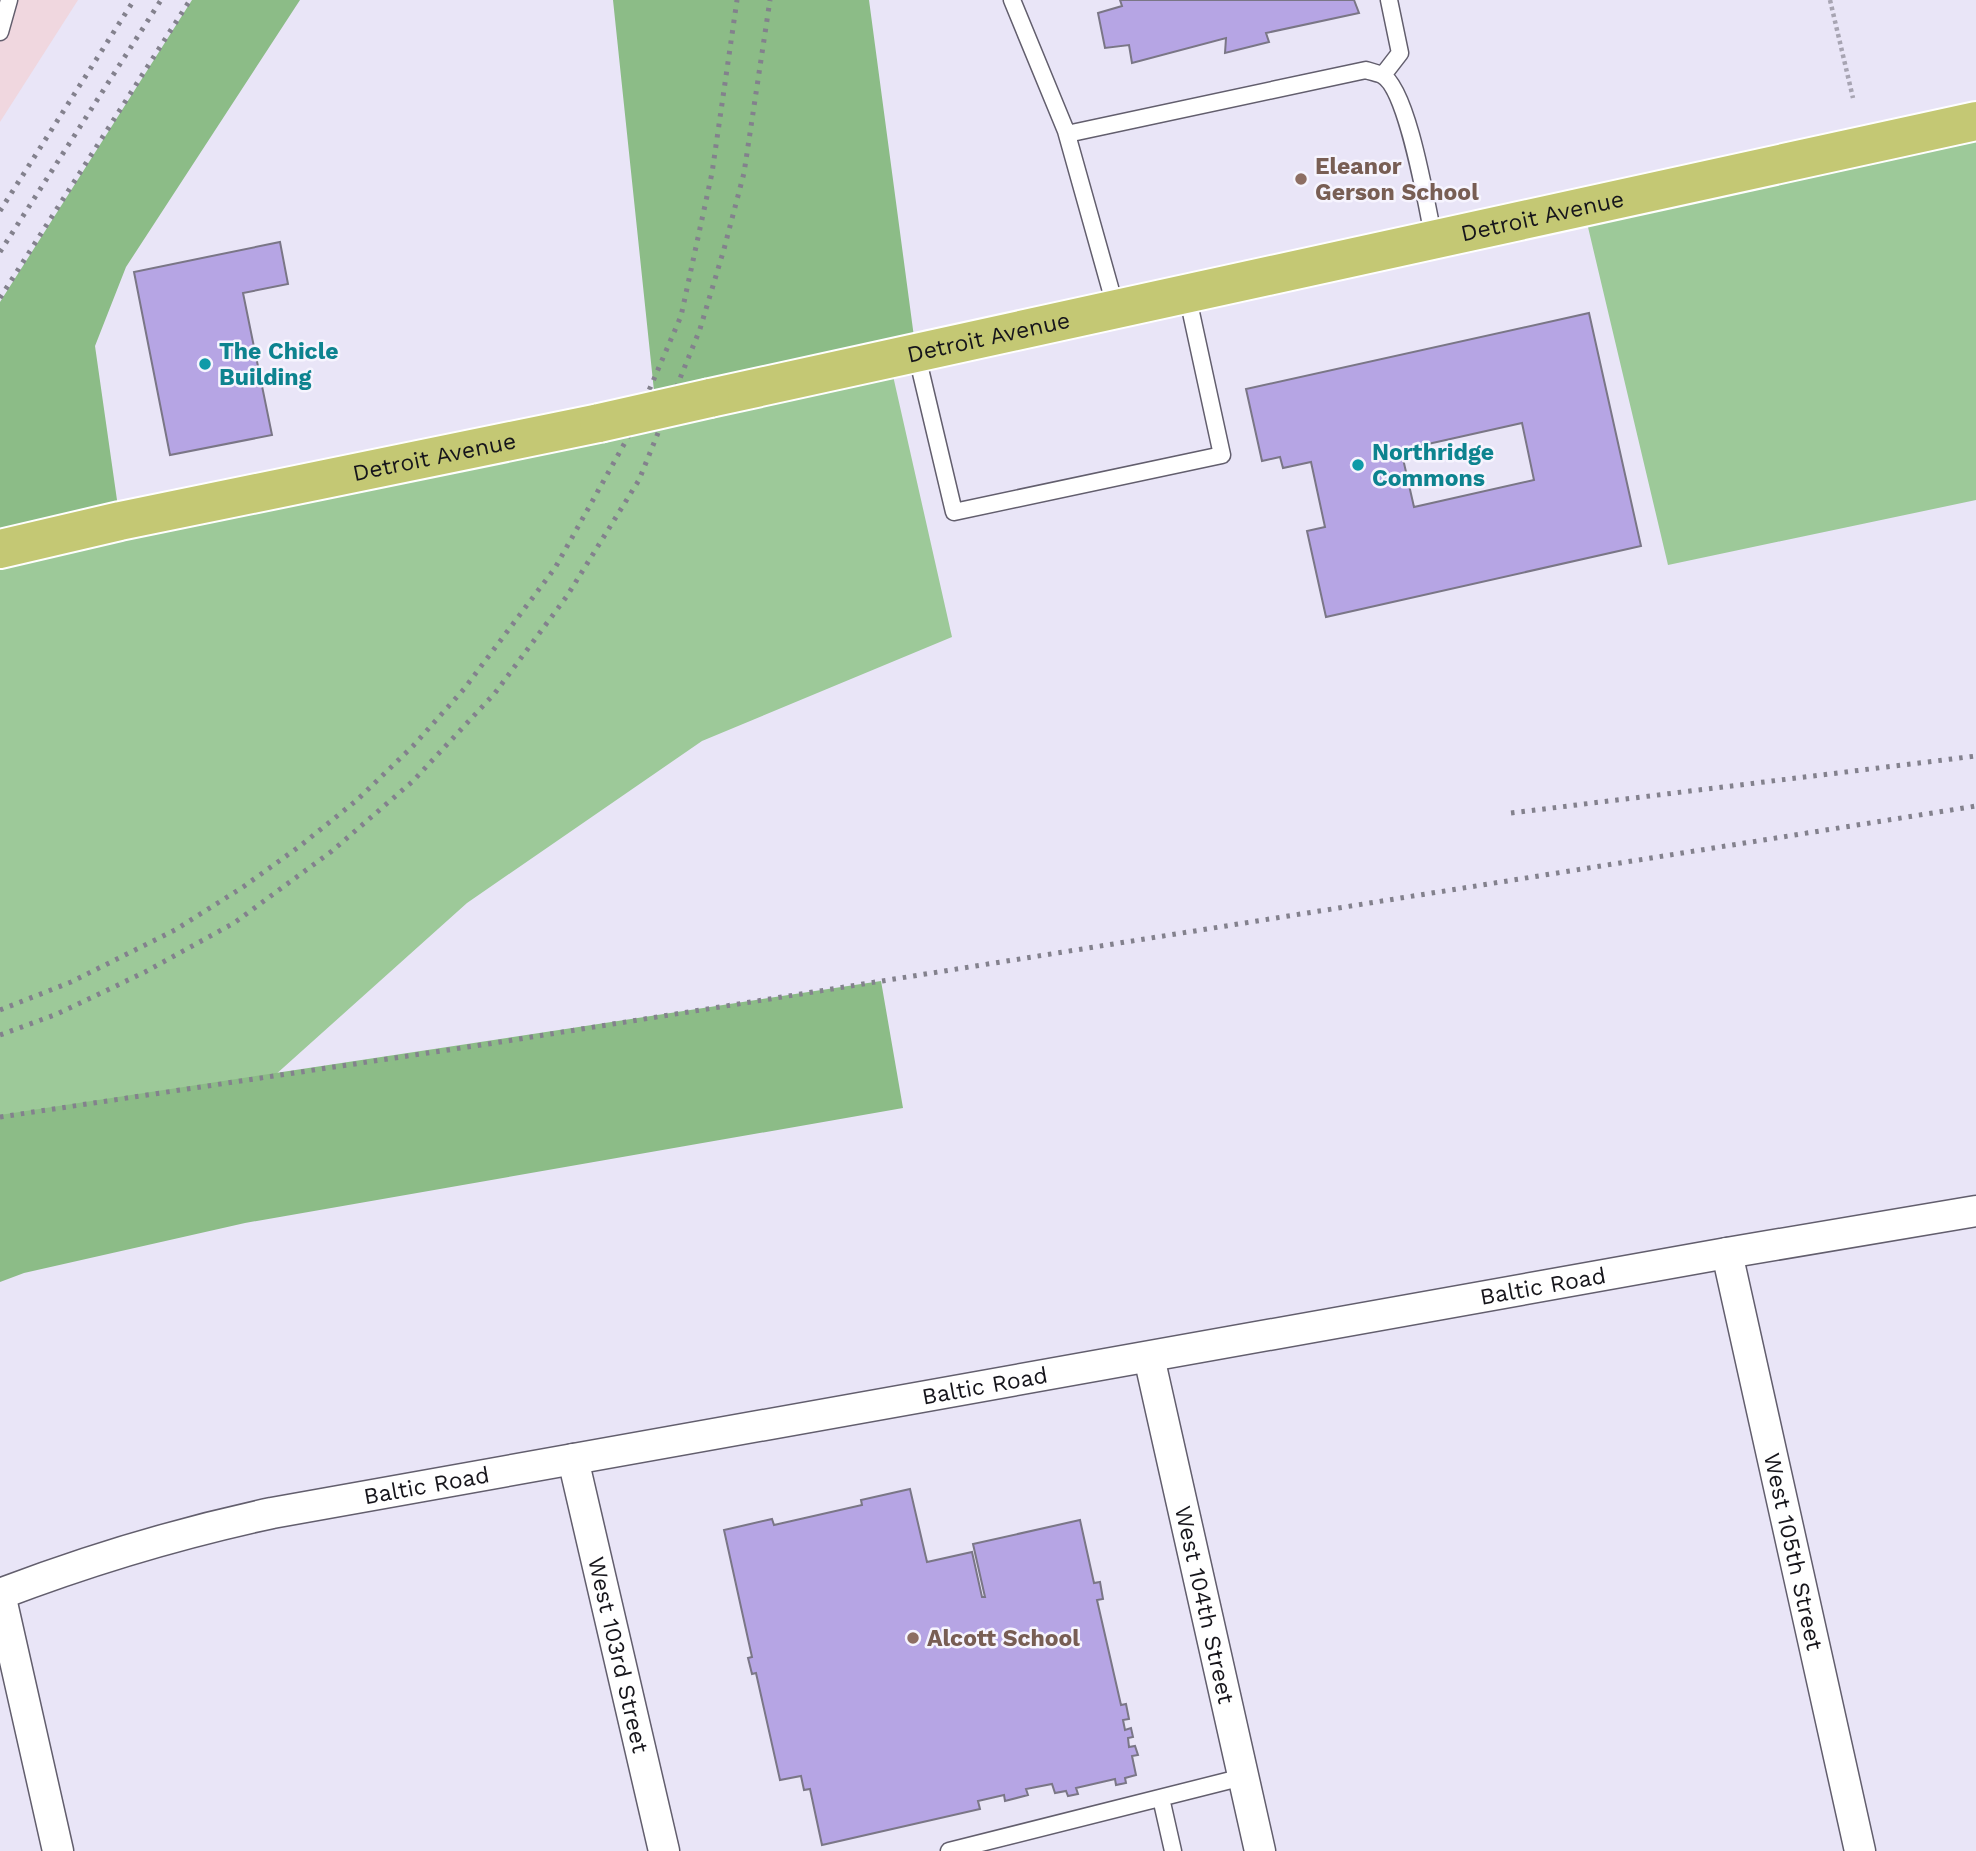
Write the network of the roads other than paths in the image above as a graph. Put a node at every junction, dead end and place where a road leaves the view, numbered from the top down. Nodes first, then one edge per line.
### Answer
1 (9, 0) edge
2 (1012, 0) edge
3 (1389, 0) edge
4 (0, 32) edge
5 (1383, 75) junction
6 (1976, 121) edge
7 (1067, 134) junction
8 (1434, 240) junction
9 (1186, 293) junction
10 (1116, 309) junction
11 (916, 352) junction
12 (0, 549) edge
13 (1976, 1211) edge
14 (1727, 1253) junction
15 (1149, 1357) junction
16 (573, 1459) junction
17 (0, 1594) edge
18 (1243, 1777) junction
19 (1161, 1798) junction
20 (58, 1851) edge
21 (663, 1851) edge
22 (950, 1851) edge
23 (1172, 1851) edge
24 (1259, 1851) edge
25 (1860, 1851) edge

1 - 4 lane
2 - 7 lane
3 - 5 lane
5 - 7 lane
5 - 8 lane
6 - 8 main road, Detroit Avenue
7 - 10 lane
8 - 9 main road, Detroit Avenue
9 - 10 main road, Detroit Avenue
9 - 11 lane
10 - 11 main road, Detroit Avenue
11 - 12 main road, Detroit Avenue, bridge
13 - 14 street, Baltic Road
14 - 15 street, Baltic Road
14 - 25 street, West 105th Street
15 - 16 street, Baltic Road
15 - 18 street, West 104th Street
16 - 17 street, Baltic Road
16 - 21 street, West 103rd Street
17 - 20 street
18 - 19 lane
18 - 24 street, West 104th Street
19 - 22 lane
19 - 23 lane

